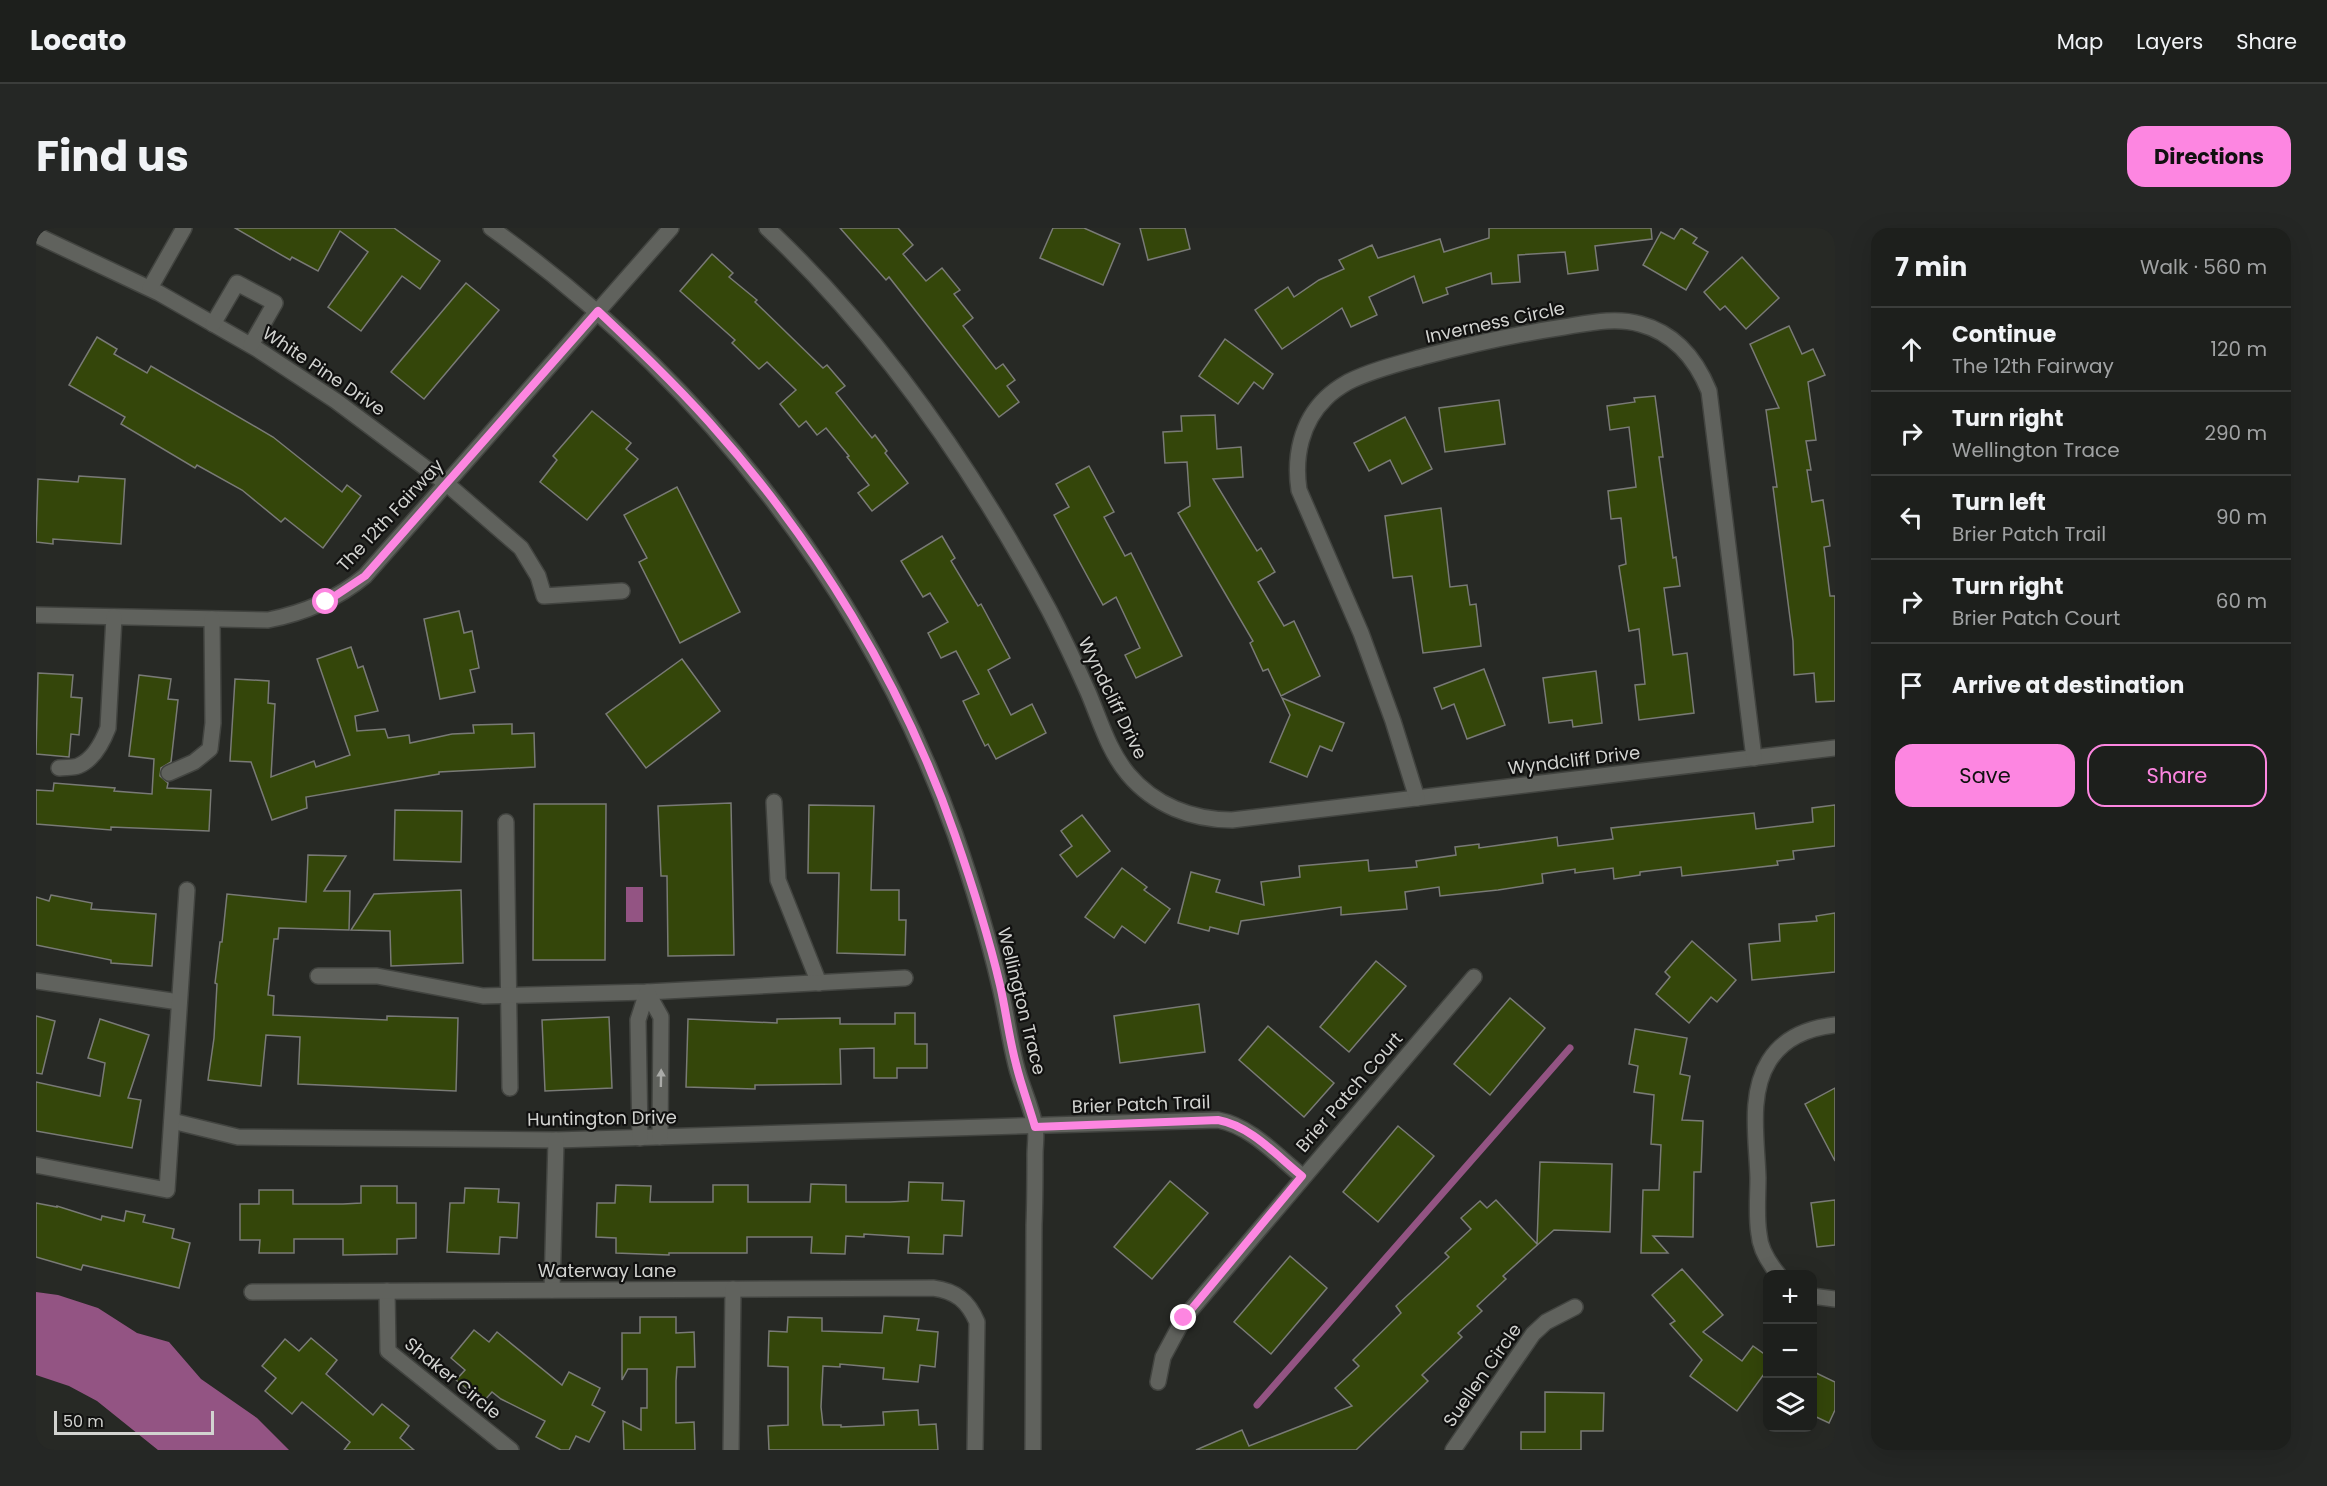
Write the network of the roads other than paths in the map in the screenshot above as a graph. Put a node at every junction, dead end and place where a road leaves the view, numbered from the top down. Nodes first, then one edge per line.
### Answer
1 (184, 228) edge
2 (491, 228) edge
3 (671, 228) edge
4 (767, 228) edge
5 (36, 235) edge
6 (150, 288) junction
7 (598, 311) junction
8 (213, 324) junction
9 (251, 345) junction
10 (447, 484) junction
11 (622, 591) dead end
12 (36, 615) edge
13 (114, 617) junction
14 (212, 619) junction
15 (1835, 748) edge
16 (1754, 758) junction
17 (59, 768) dead end
18 (169, 773) dead end
19 (1417, 798) junction
20 (774, 802) dead end
21 (506, 822) dead end
22 (187, 890) dead end
23 (318, 976) dead end
24 (1474, 977) dead end
25 (905, 978) dead end
26 (36, 981) edge
27 (819, 983) junction
28 (647, 992) junction
29 (509, 995) junction
30 (179, 1002) junction
31 (1835, 1025) edge
32 (510, 1088) dead end
33 (172, 1121) junction
34 (1035, 1127) junction
35 (640, 1137) junction
36 (660, 1137) junction
37 (556, 1140) junction
38 (36, 1165) edge
39 (1302, 1176) junction
40 (1775, 1270) edge
41 (733, 1289) junction
42 (552, 1290) junction
43 (387, 1291) junction
44 (252, 1292) dead end
45 (1817, 1297) edge
46 (1835, 1299) edge
47 (1575, 1307) dead end
48 (1158, 1382) dead end
49 (511, 1450) edge
50 (730, 1450) edge
51 (975, 1450) edge
52 (1034, 1450) edge
53 (1453, 1450) edge

1 - 6 street
2 - 7 street, Wellington Trace
3 - 7 street, The 12th Fairway
4 - 19 street, Wyndcliff Drive
5 - 6 street, White Pine Drive
6 - 8 street, White Pine Drive
7 - 10 street, The 12th Fairway
7 - 34 street, Wellington Trace
8 - 9 street, White Pine Drive
8 - 9 street
9 - 10 street, White Pine Drive
10 - 11 street, White Pine Drive
10 - 14 street, The 12th Fairway
12 - 13 street, The 12th Fairway
13 - 14 street, The 12th Fairway
13 - 17 street
14 - 18 street
15 - 16 street, Wyndcliff Drive
16 - 19 street, Wyndcliff Drive
16 - 19 street, Inverness Circle
20 - 27 street
21 - 29 street
22 - 30 street
23 - 29 street
24 - 39 street, Brier Patch Court
25 - 27 street
26 - 30 street
27 - 28 street
28 - 29 street
28 - 35 street
36 -> 28 street
29 - 32 street
30 - 33 street
31 - 40 street
33 - 37 street, Huntington Drive
33 - 38 street
34 - 36 street, Huntington Drive
34 - 39 street, Brier Patch Trail
34 - 52 street, Wellington Trace
35 - 36 street, Huntington Drive
35 - 37 street, Huntington Drive
37 - 42 street
39 - 48 street, Brier Patch Court
41 - 42 street, Waterway Lane
41 - 50 street
41 - 51 street, Waterway Lane
42 - 43 street, Waterway Lane
43 - 44 street, Waterway Lane
43 - 49 street, Shaker Circle
45 - 46 street
47 - 53 street, Suellen Circle

